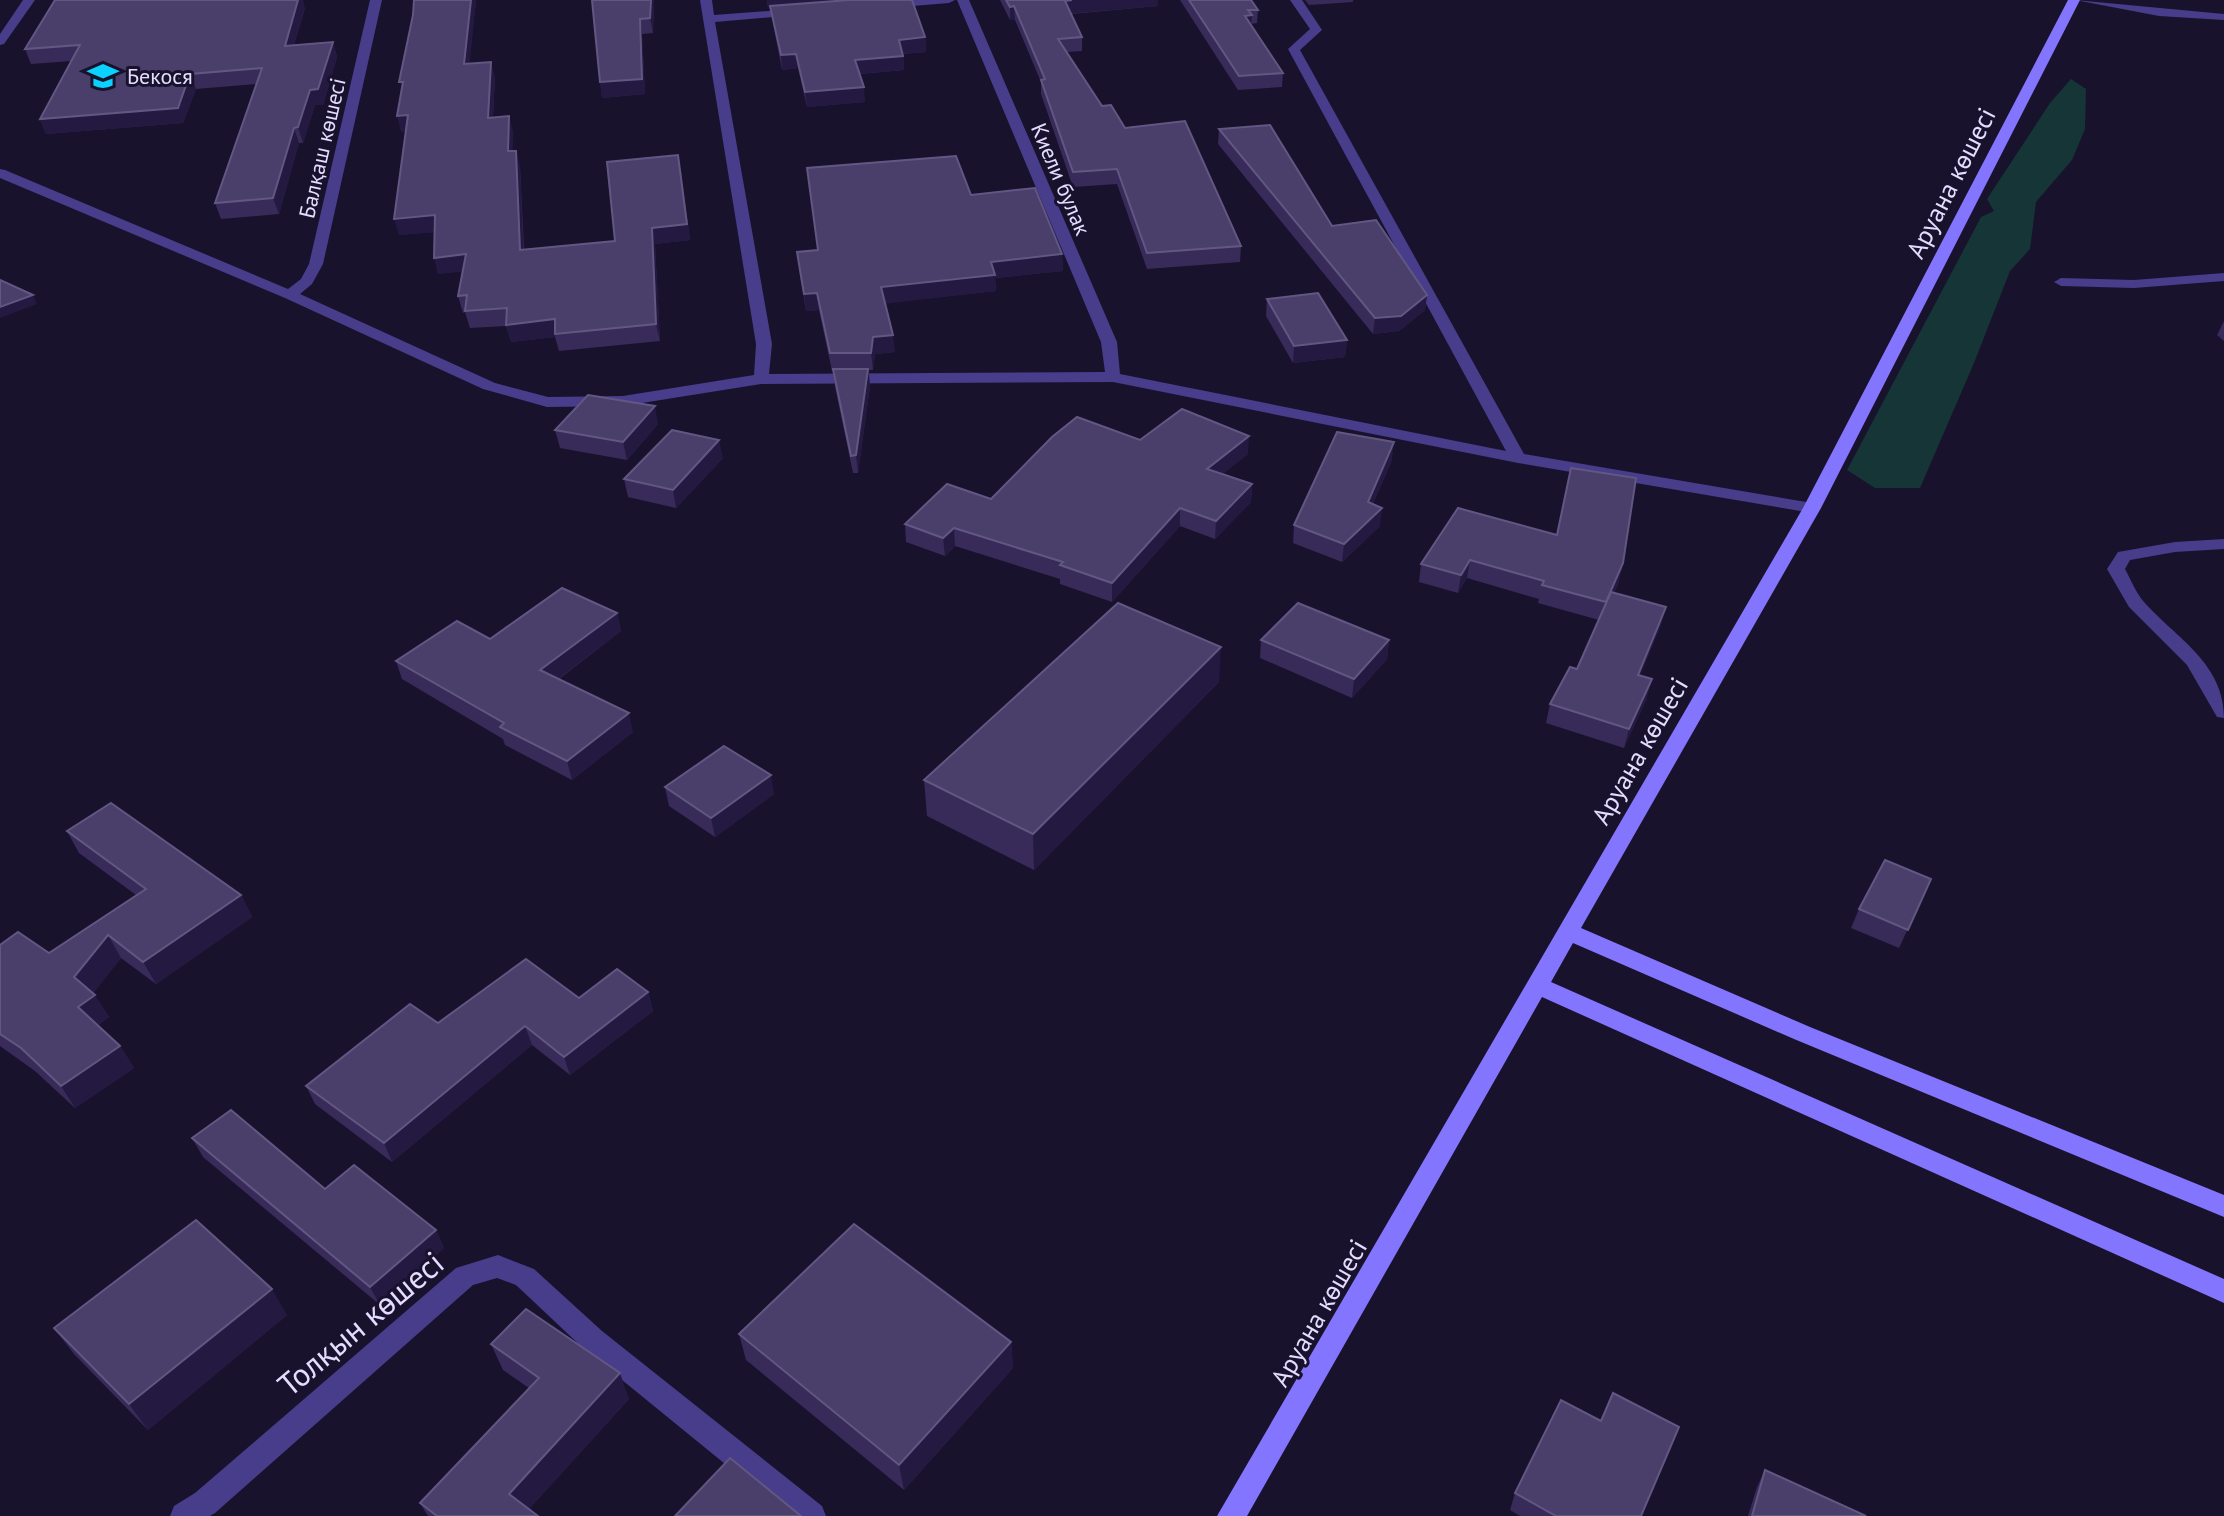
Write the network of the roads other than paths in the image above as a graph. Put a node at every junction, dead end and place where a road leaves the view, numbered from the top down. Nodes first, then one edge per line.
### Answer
1 (29, 0) edge
2 (376, 0) edge
3 (706, 0) edge
4 (949, 0) edge
5 (963, 0) edge
6 (1296, 0) edge
7 (2074, 0) edge
8 (2081, 0) edge
9 (874, 6) edge
10 (814, 11) edge
11 (2224, 17) edge
12 (708, 19) junction
13 (0, 42) edge
14 (0, 173) edge
15 (2224, 277) edge
16 (2061, 282) dead end
17 (290, 295) junction
18 (1113, 377) junction
19 (761, 379) junction
20 (1518, 458) junction
21 (1812, 508) junction
22 (2224, 544) edge
23 (2224, 712) edge
24 (1566, 931) junction
25 (1539, 986) junction
26 (2224, 1206) edge
27 (2224, 1291) edge
28 (184, 1516) edge
29 (812, 1516) edge
30 (1231, 1516) edge

1 - 13 street
2 - 17 street, Балқаш көшесі
3 - 12 street
4 - 9 street
5 - 18 street, Киели булак
6 - 20 street
7 - 21 street, Аруана көшесі
8 - 11 street
10 - 12 street
12 - 19 street
14 - 17 street
15 - 16 street
17 - 19 street
18 - 19 street
18 - 20 street
20 - 21 street
21 - 24 street, Аруана көшесі
22 - 23 street
24 - 25 street, Аруана көшесі
24 - 26 street
25 - 27 street
25 - 30 street, Аруана көшесі
28 - 29 street, Толқын көшесі

